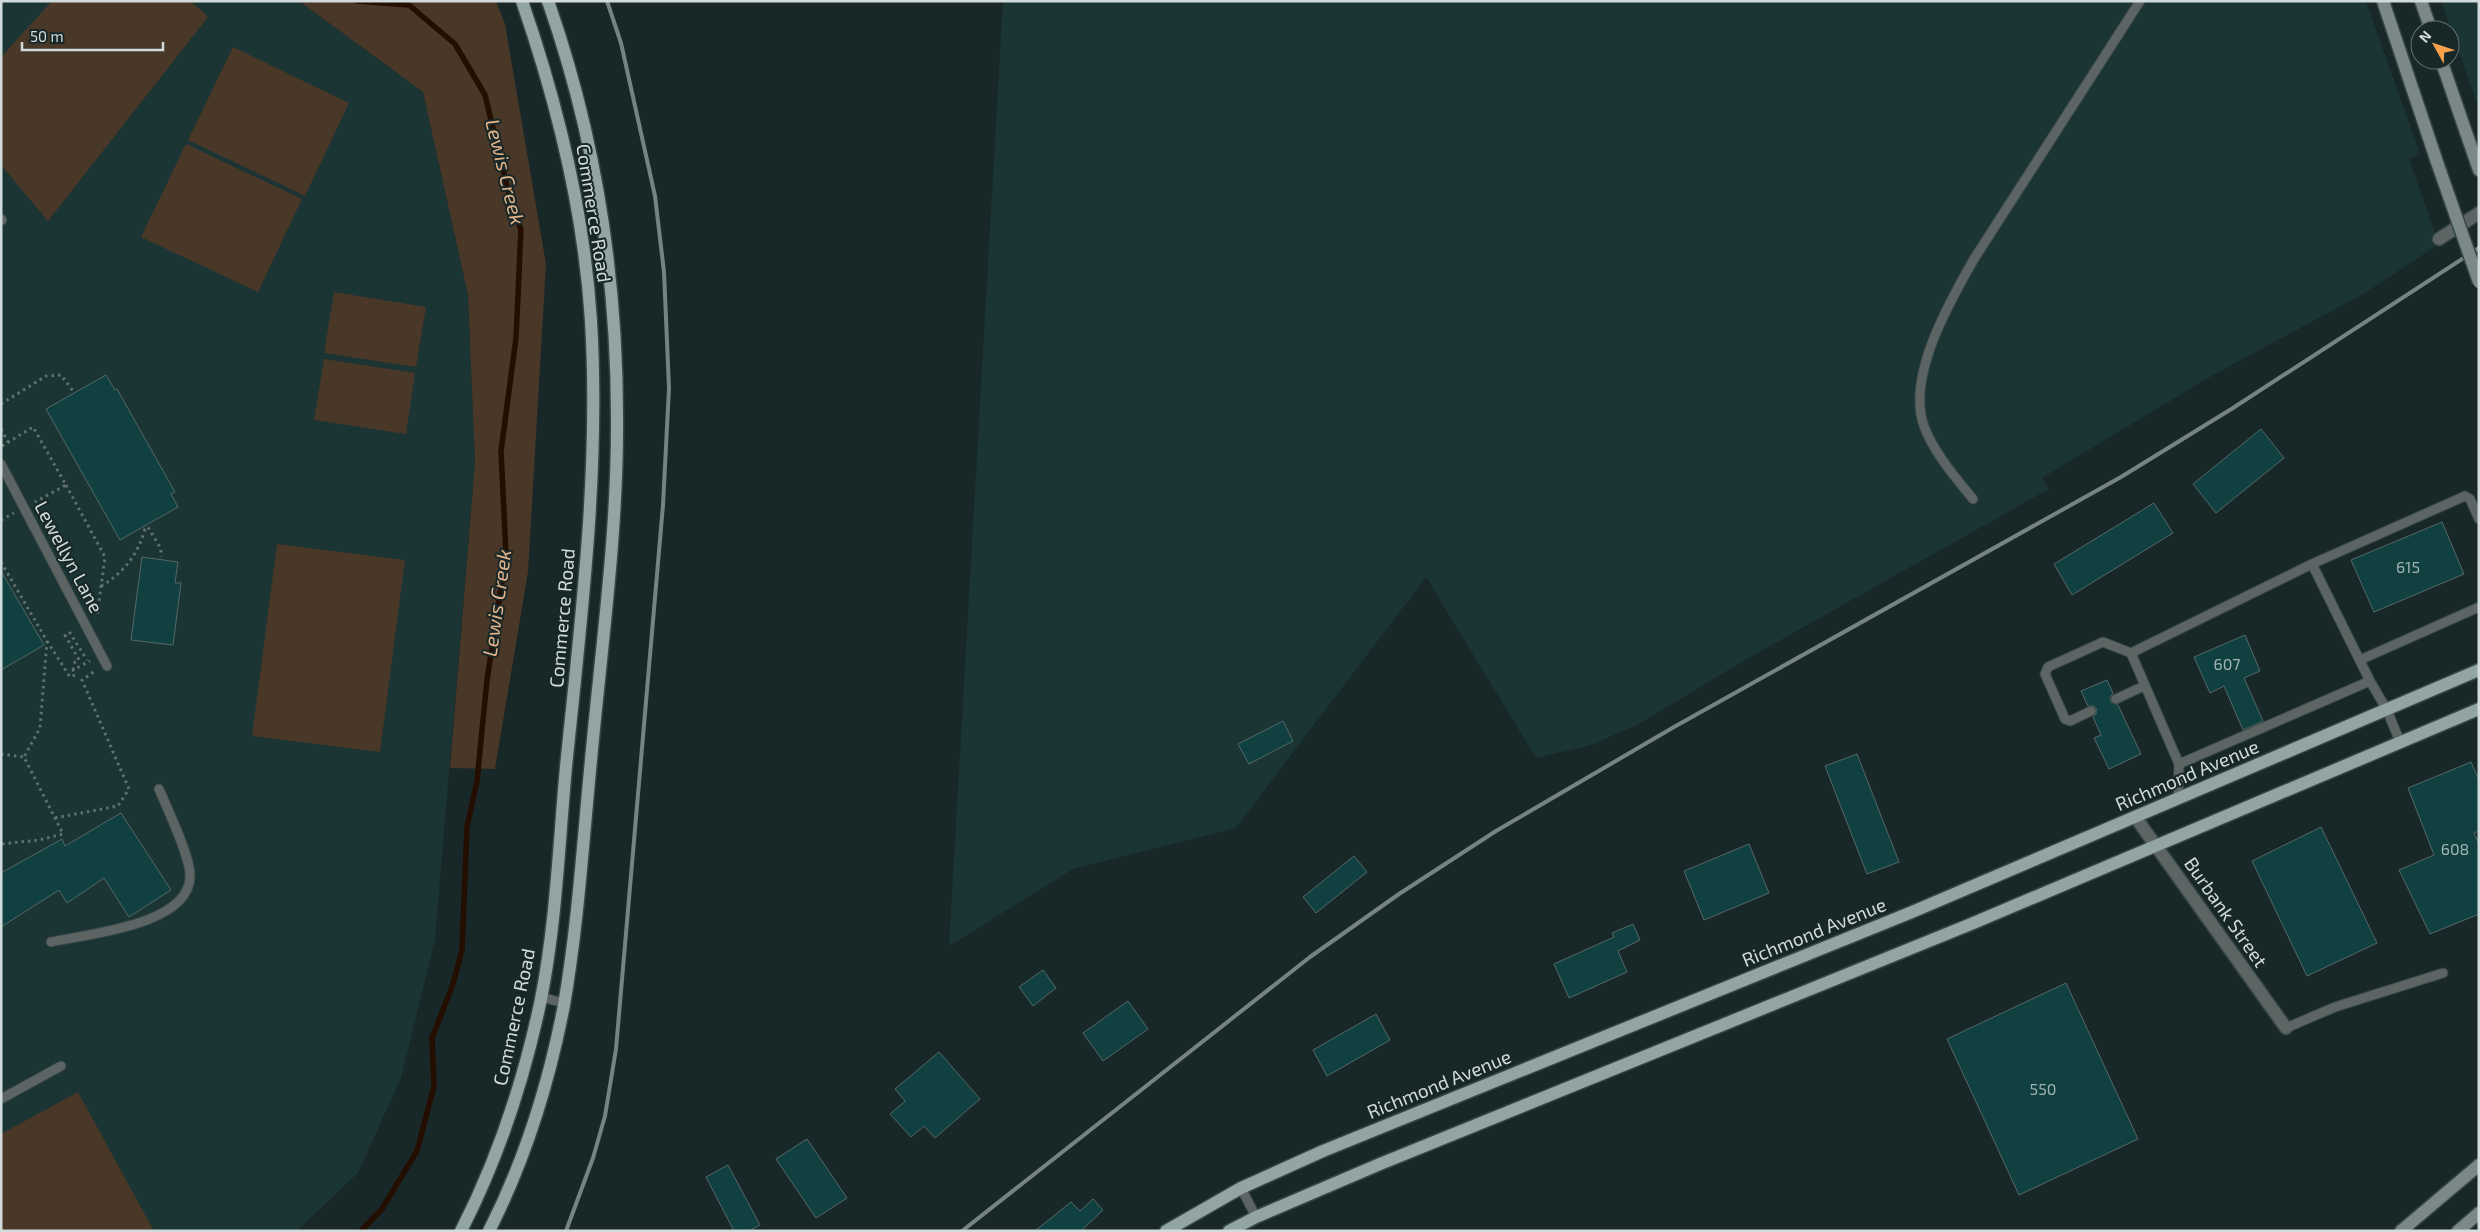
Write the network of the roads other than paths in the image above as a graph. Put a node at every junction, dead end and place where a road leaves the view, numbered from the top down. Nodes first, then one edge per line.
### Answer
1 (522, 1) edge
2 (548, 1) edge
3 (2140, 1) edge
4 (2382, 1) edge
5 (2421, 1) edge
6 (2428, 20) edge
7 (2445, 70) edge
8 (2479, 170) edge
9 (2479, 212) edge
10 (2439, 239) dead end
11 (2479, 282) edge
12 (1, 464) edge
13 (1973, 499) dead end
14 (2479, 519) edge
15 (2312, 564) junction
16 (2479, 608) edge
17 (2131, 653) junction
18 (2360, 660) junction
19 (107, 666) dead end
20 (2479, 670) edge
21 (2370, 681) junction
22 (2144, 686) junction
23 (2116, 699) dead end
24 (2479, 708) edge
25 (2387, 710) junction
26 (2091, 711) dead end
27 (2400, 742) junction
28 (2179, 764) junction
29 (159, 789) dead end
30 (2178, 799) junction
31 (2136, 818) junction
32 (2156, 846) junction
33 (51, 942) dead end
34 (2443, 974) dead end
35 (541, 997) junction
36 (564, 1003) junction
37 (2286, 1028) joint
38 (61, 1066) dead end
39 (1, 1099) edge
40 (2479, 1165) edge
41 (1241, 1188) junction
42 (2479, 1213) edge
43 (1256, 1217) junction
44 (461, 1231) edge
45 (489, 1231) edge
46 (1166, 1231) edge
47 (1229, 1231) edge
48 (2401, 1231) edge
49 (2458, 1231) edge

1 - 35 main road, Commerce Road
2 - 36 main road, Commerce Road
3 - 13 lane
4 - 11 main road, bridge
5 - 6 main road
7 - 8 main road
9 - 10 street
12 - 19 lane, Lewellyn Lane
14 - 15 lane
15 - 17 lane
15 - 18 lane
16 - 18 lane
17 - 22 lane
17 - 26 lane
18 - 21 lane
20 - 25 main road, Richmond Avenue
21 - 25 lane
21 - 28 lane
22 - 23 lane
22 - 28 lane
24 - 27 main road
25 - 27 lane
25 - 30 main road, Richmond Avenue
27 - 32 main road
28 - 30 lane
29 - 33 lane
30 - 31 main road, Richmond Avenue
31 - 32 street, Burbank Street
31 - 41 main road, Richmond Avenue
32 - 37 street, Burbank Street
32 - 43 main road
34 - 37 lane
35 - 36 lane
35 - 44 main road, Commerce Road
36 - 45 main road, Commerce Road
38 - 39 lane
40 - 48 main road
41 - 43 lane
41 - 46 main road, Richmond Avenue
42 - 49 main road
43 - 47 main road

